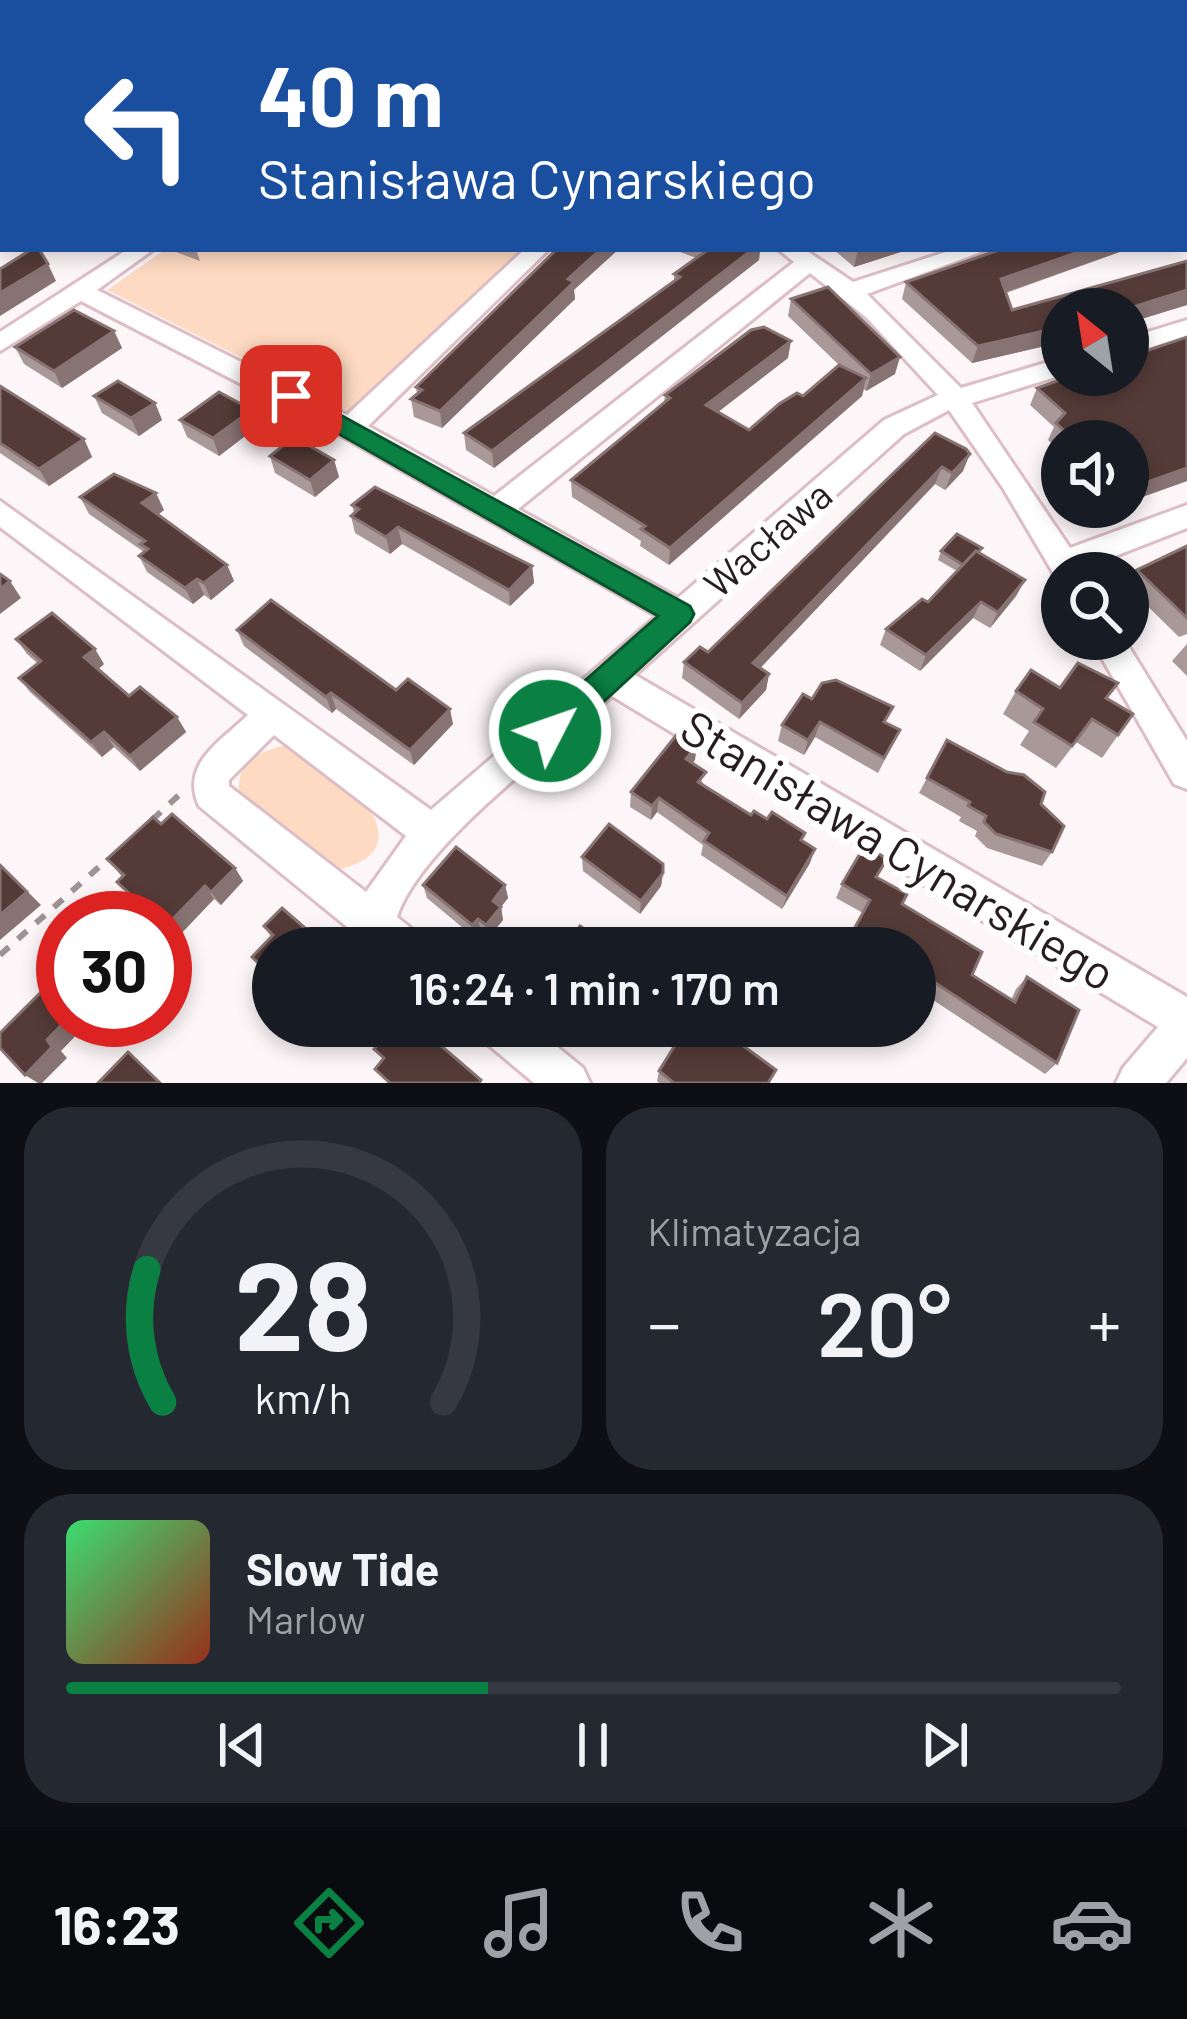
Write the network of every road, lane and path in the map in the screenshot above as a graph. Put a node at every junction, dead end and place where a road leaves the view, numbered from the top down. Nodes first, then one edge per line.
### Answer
1 (138, 252) edge
2 (535, 252) edge
3 (969, 252) edge
4 (799, 255) edge
5 (854, 290) junction
6 (80, 291) junction
7 (1187, 328) edge
8 (1149, 340) edge
9 (0, 343) edge
10 (1041, 373) edge
11 (956, 399) junction
12 (350, 428) junction
13 (498, 509) junction
14 (0, 512) edge
15 (1187, 516) edge
16 (1056, 552) edge
17 (1103, 552) edge
18 (680, 614) junction
19 (1120, 660) edge
20 (610, 678) junction
21 (271, 715) junction
22 (1187, 773) edge
23 (183, 792) dead end
24 (149, 822) edge
25 (428, 837) junction
26 (116, 851) edge
27 (379, 927) edge
28 (389, 927) edge
29 (0, 955) edge
30 (1187, 1023) edge
31 (524, 1047) edge
32 (568, 1083) edge
33 (1138, 1083) edge

1 - 6 street
2 - 12 street
3 - 5 street
4 - 5 street
4 - 13 street
5 - 11 street
6 - 9 street
6 - 12 street
7 - 8 street
10 - 11 street, Wacława
11 - 16 street
11 - 18 street, Wacława
12 - 13 street
13 - 18 street
14 - 21 street
15 - 17 street
18 - 20 street, Wacława
19 - 22 street
20 - 25 street, Wacława
20 - 30 street, Stanisława Cynarskiego
21 - 25 street
21 - 27 street
23 - 24 path
25 - 28 street, Wacława
26 - 29 path
30 - 33 street
31 - 32 street

